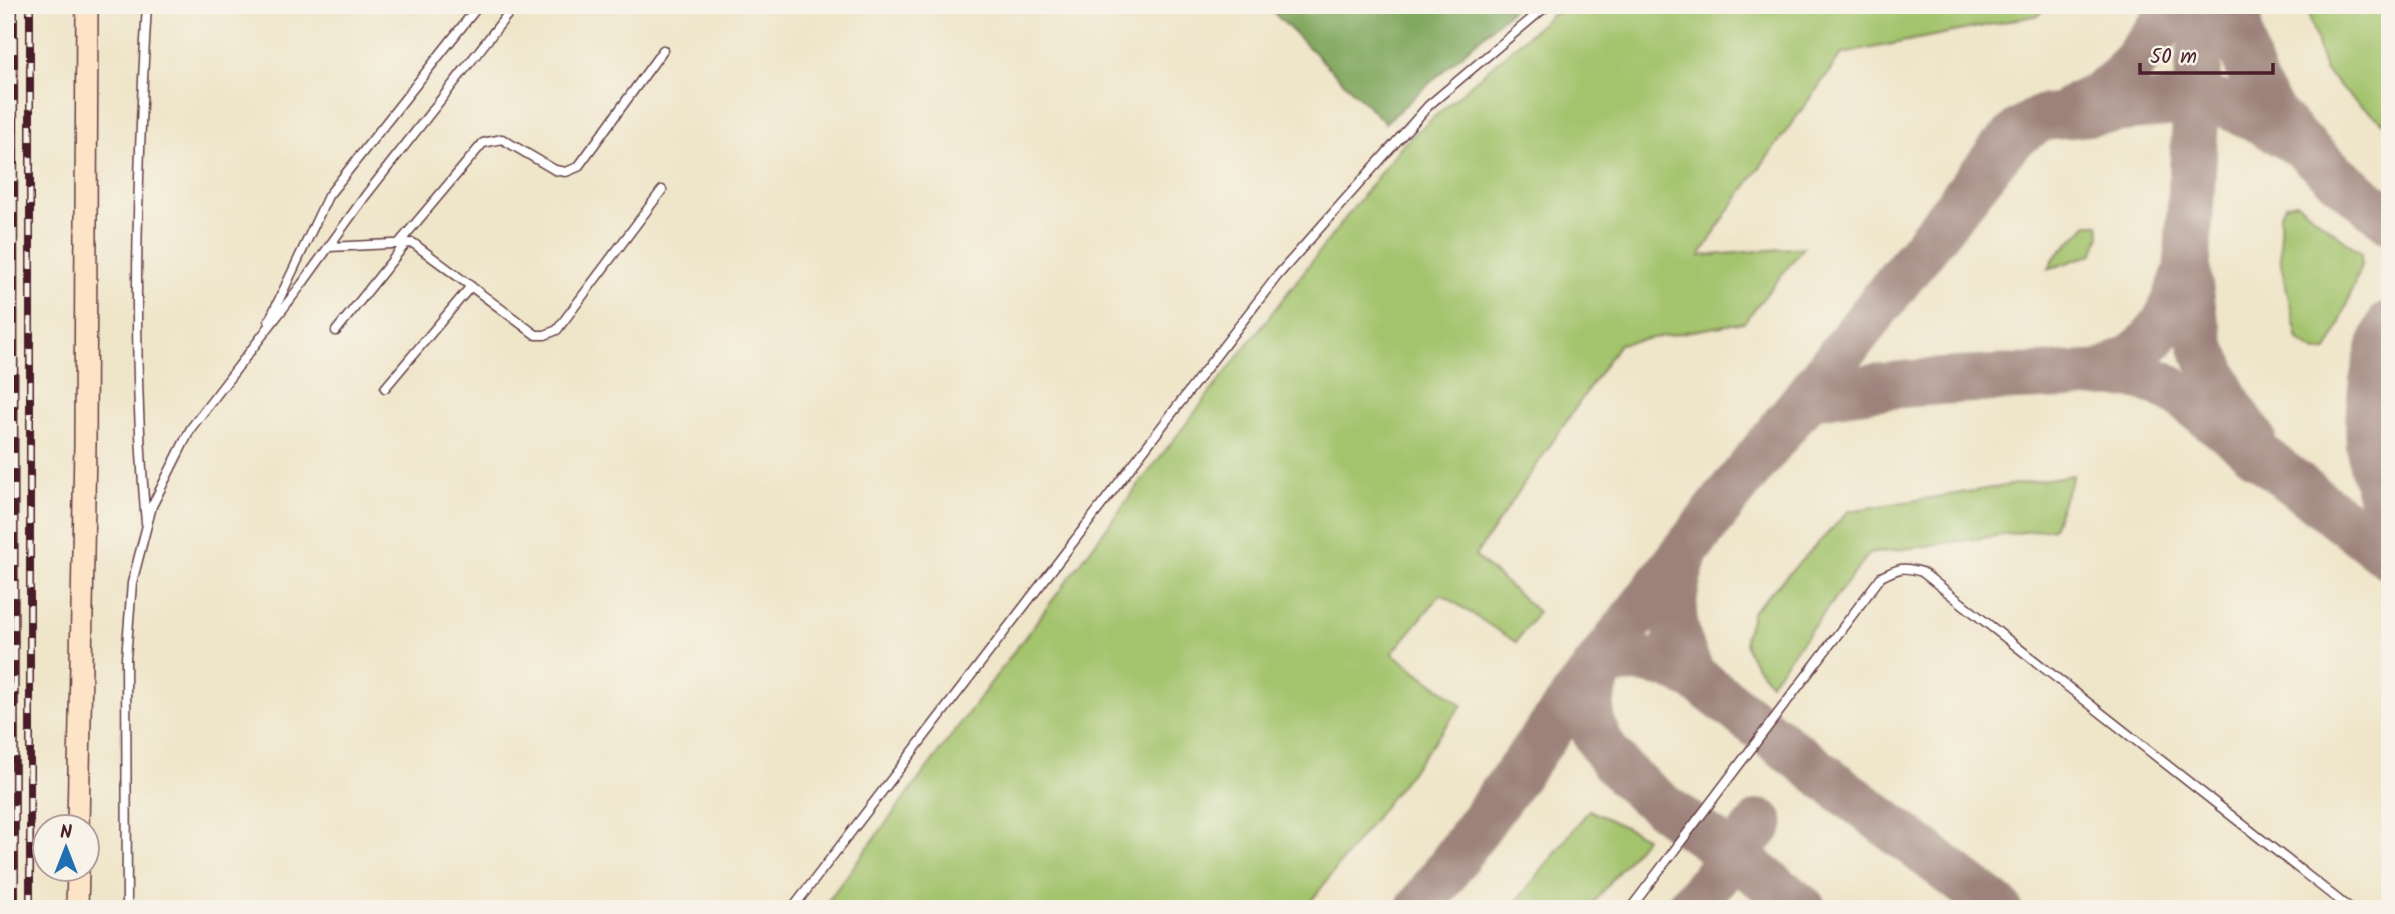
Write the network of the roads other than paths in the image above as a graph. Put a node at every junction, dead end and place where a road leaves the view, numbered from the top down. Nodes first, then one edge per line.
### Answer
1 (87, 5) edge
2 (147, 5) edge
3 (480, 5) edge
4 (515, 5) edge
5 (1550, 5) edge
6 (663, 50) dead end
7 (662, 190) dead end
8 (402, 243) junction
9 (329, 247) junction
10 (471, 286) junction
11 (336, 331) dead end
12 (262, 336) junction
13 (384, 387) dead end
14 (146, 529) junction
15 (78, 813) edge
16 (78, 883) edge
17 (78, 909) edge
18 (127, 909) edge
19 (792, 909) edge
20 (1630, 909) edge
21 (2350, 909) edge

1 - 15 street
2 - 14 lane
3 - 12 lane
4 - 9 lane
5 - 19 lane
6 - 8 lane
7 - 10 lane
8 - 9 lane
8 - 10 lane
8 - 11 lane
9 - 12 lane
10 - 13 lane
12 - 14 lane
14 - 18 lane
16 - 17 street
20 - 21 lane

